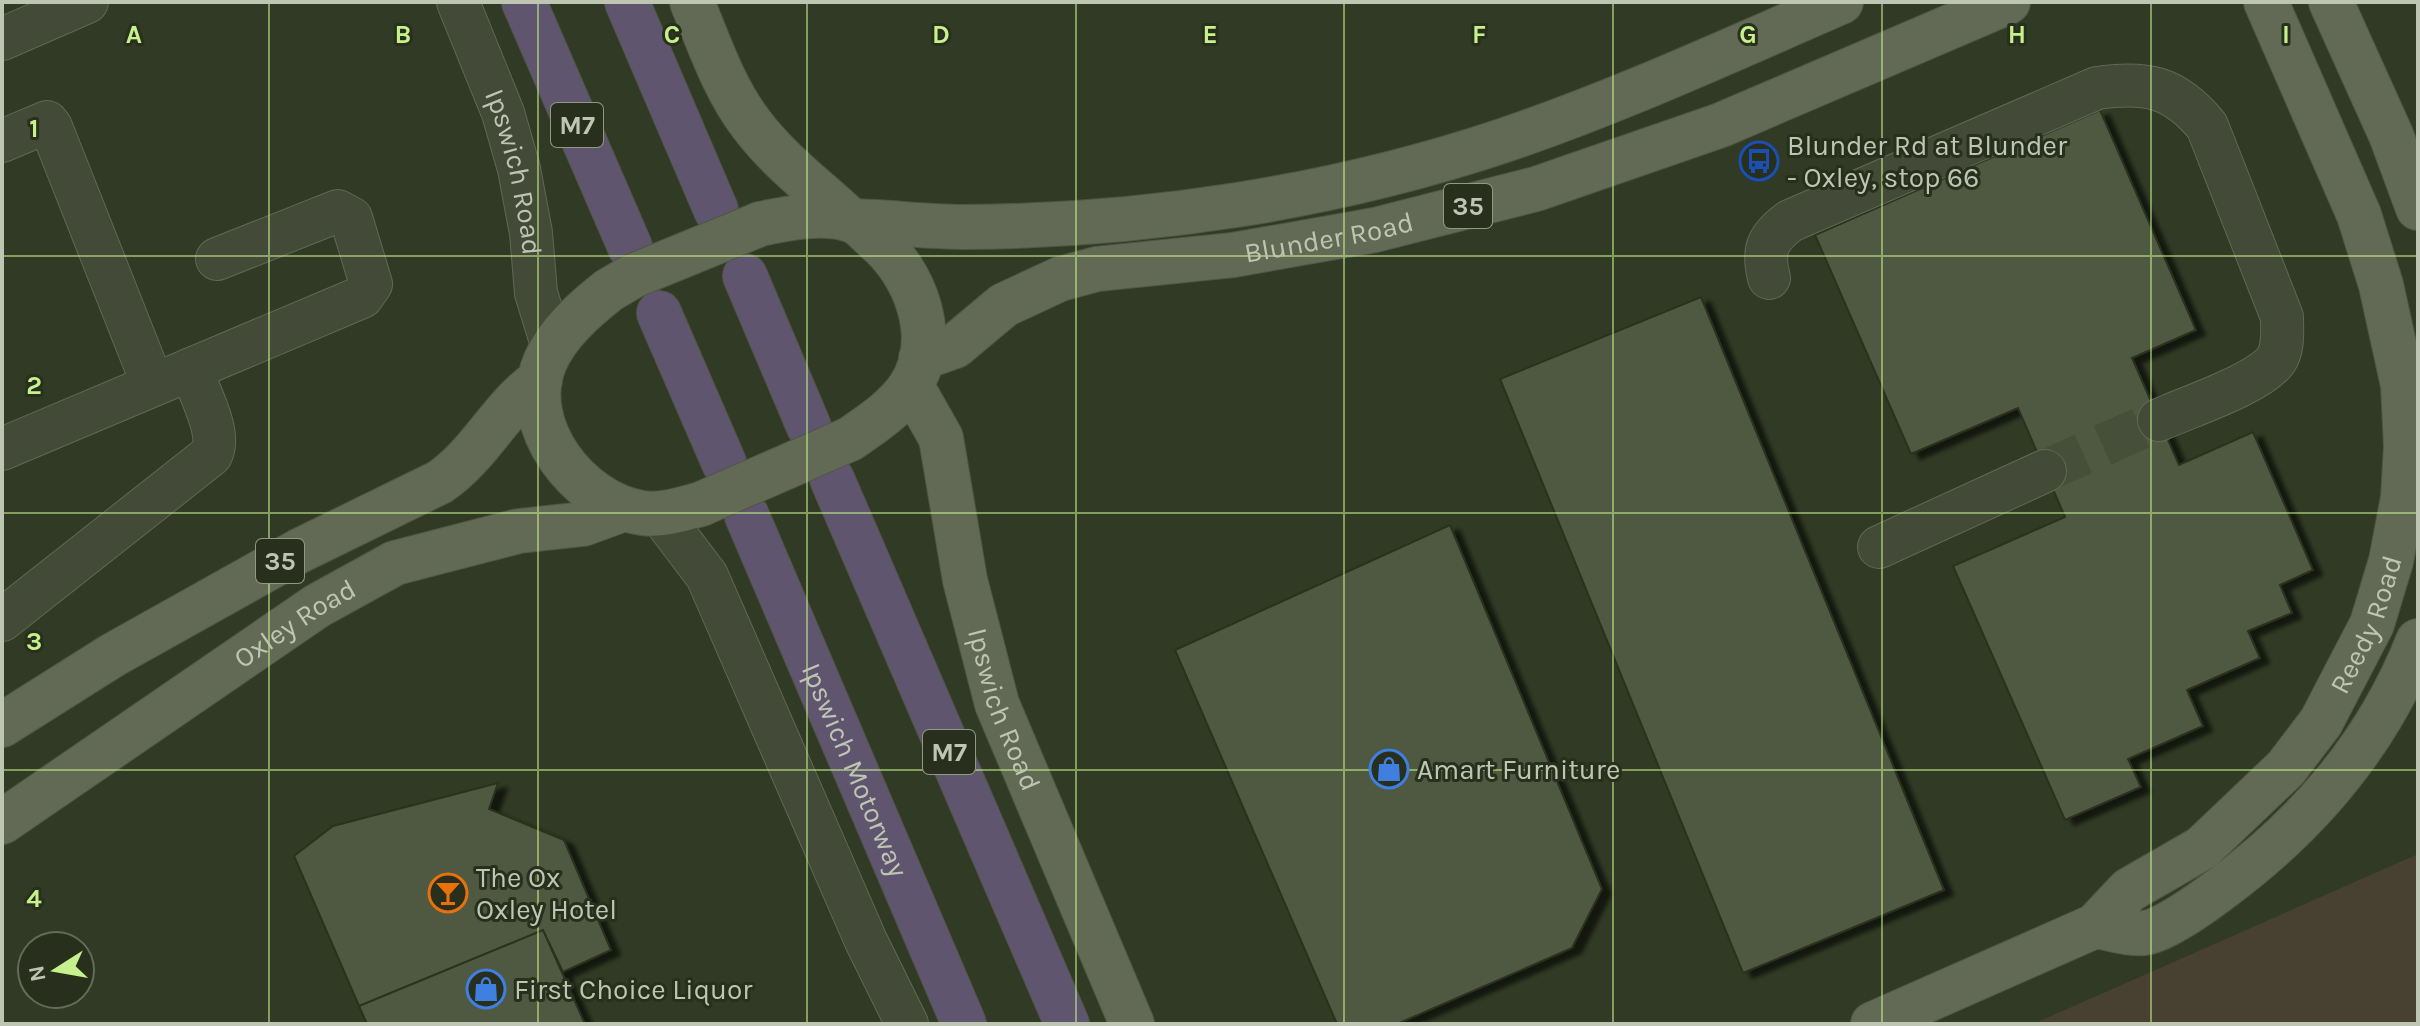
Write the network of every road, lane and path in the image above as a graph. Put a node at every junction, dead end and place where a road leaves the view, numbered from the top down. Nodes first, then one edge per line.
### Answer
1 (87, 2) edge
2 (458, 2) edge
3 (524, 2) edge
4 (627, 2) edge
5 (692, 2) edge
6 (1841, 2) edge
7 (2008, 2) edge
8 (2266, 2) edge
9 (2331, 2) edge
10 (2, 39) edge
11 (2, 141) edge
12 (2418, 208) edge
13 (716, 210) dead end
14 (852, 220) junction
15 (630, 247) dead end
16 (217, 259) dead end
17 (745, 276) dead end
18 (1769, 278) dead end
19 (659, 313) dead end
20 (546, 364) junction
21 (191, 369) junction
22 (916, 372) junction
23 (153, 385) junction
24 (2159, 420) tunnel mouth
25 (809, 427) dead end
26 (2, 449) edge
27 (724, 463) dead end
28 (2045, 471) tunnel mouth
29 (832, 479) dead end
30 (642, 511) junction
31 (747, 516) dead end
32 (1879, 547) dead end
33 (2, 620) edge
34 (2418, 641) edge
35 (2, 725) edge
36 (2, 822) edge
37 (2095, 926) junction
38 (907, 1024) edge
39 (964, 1024) edge
40 (1067, 1024) edge
41 (1132, 1024) edge
42 (1873, 1024) edge

1 - 10 street
2 - 20 street, Ipswich Road
3 - 15 highway, M7
4 - 13 highway
5 - 14 main road
6 - 14 main road, Blunder Road / 35
7 - 22 main road, Blunder Road / 35
8 - 37 main road, Reedy Road
9 - 12 main road
11 - 23 street
14 - 20 main road, 35, bridge
14 - 22 main road
16 - 21 street
17 - 25 highway
18 - 24 street
19 - 27 highway
20 - 30 main road
20 - 35 main road, Oxley Road / 35
21 - 23 street
21 - 33 street
22 - 30 main road, 35, bridge
22 - 41 main road, Ipswich Road
23 - 26 street
28 - 32 street
29 - 40 highway, M7
30 - 36 main road, Oxley Road / 35
30 - 38 street
31 - 39 highway, Ipswich Motorway
34 - 37 main road, Reedy Road
37 - 42 main road, Reedy Road

